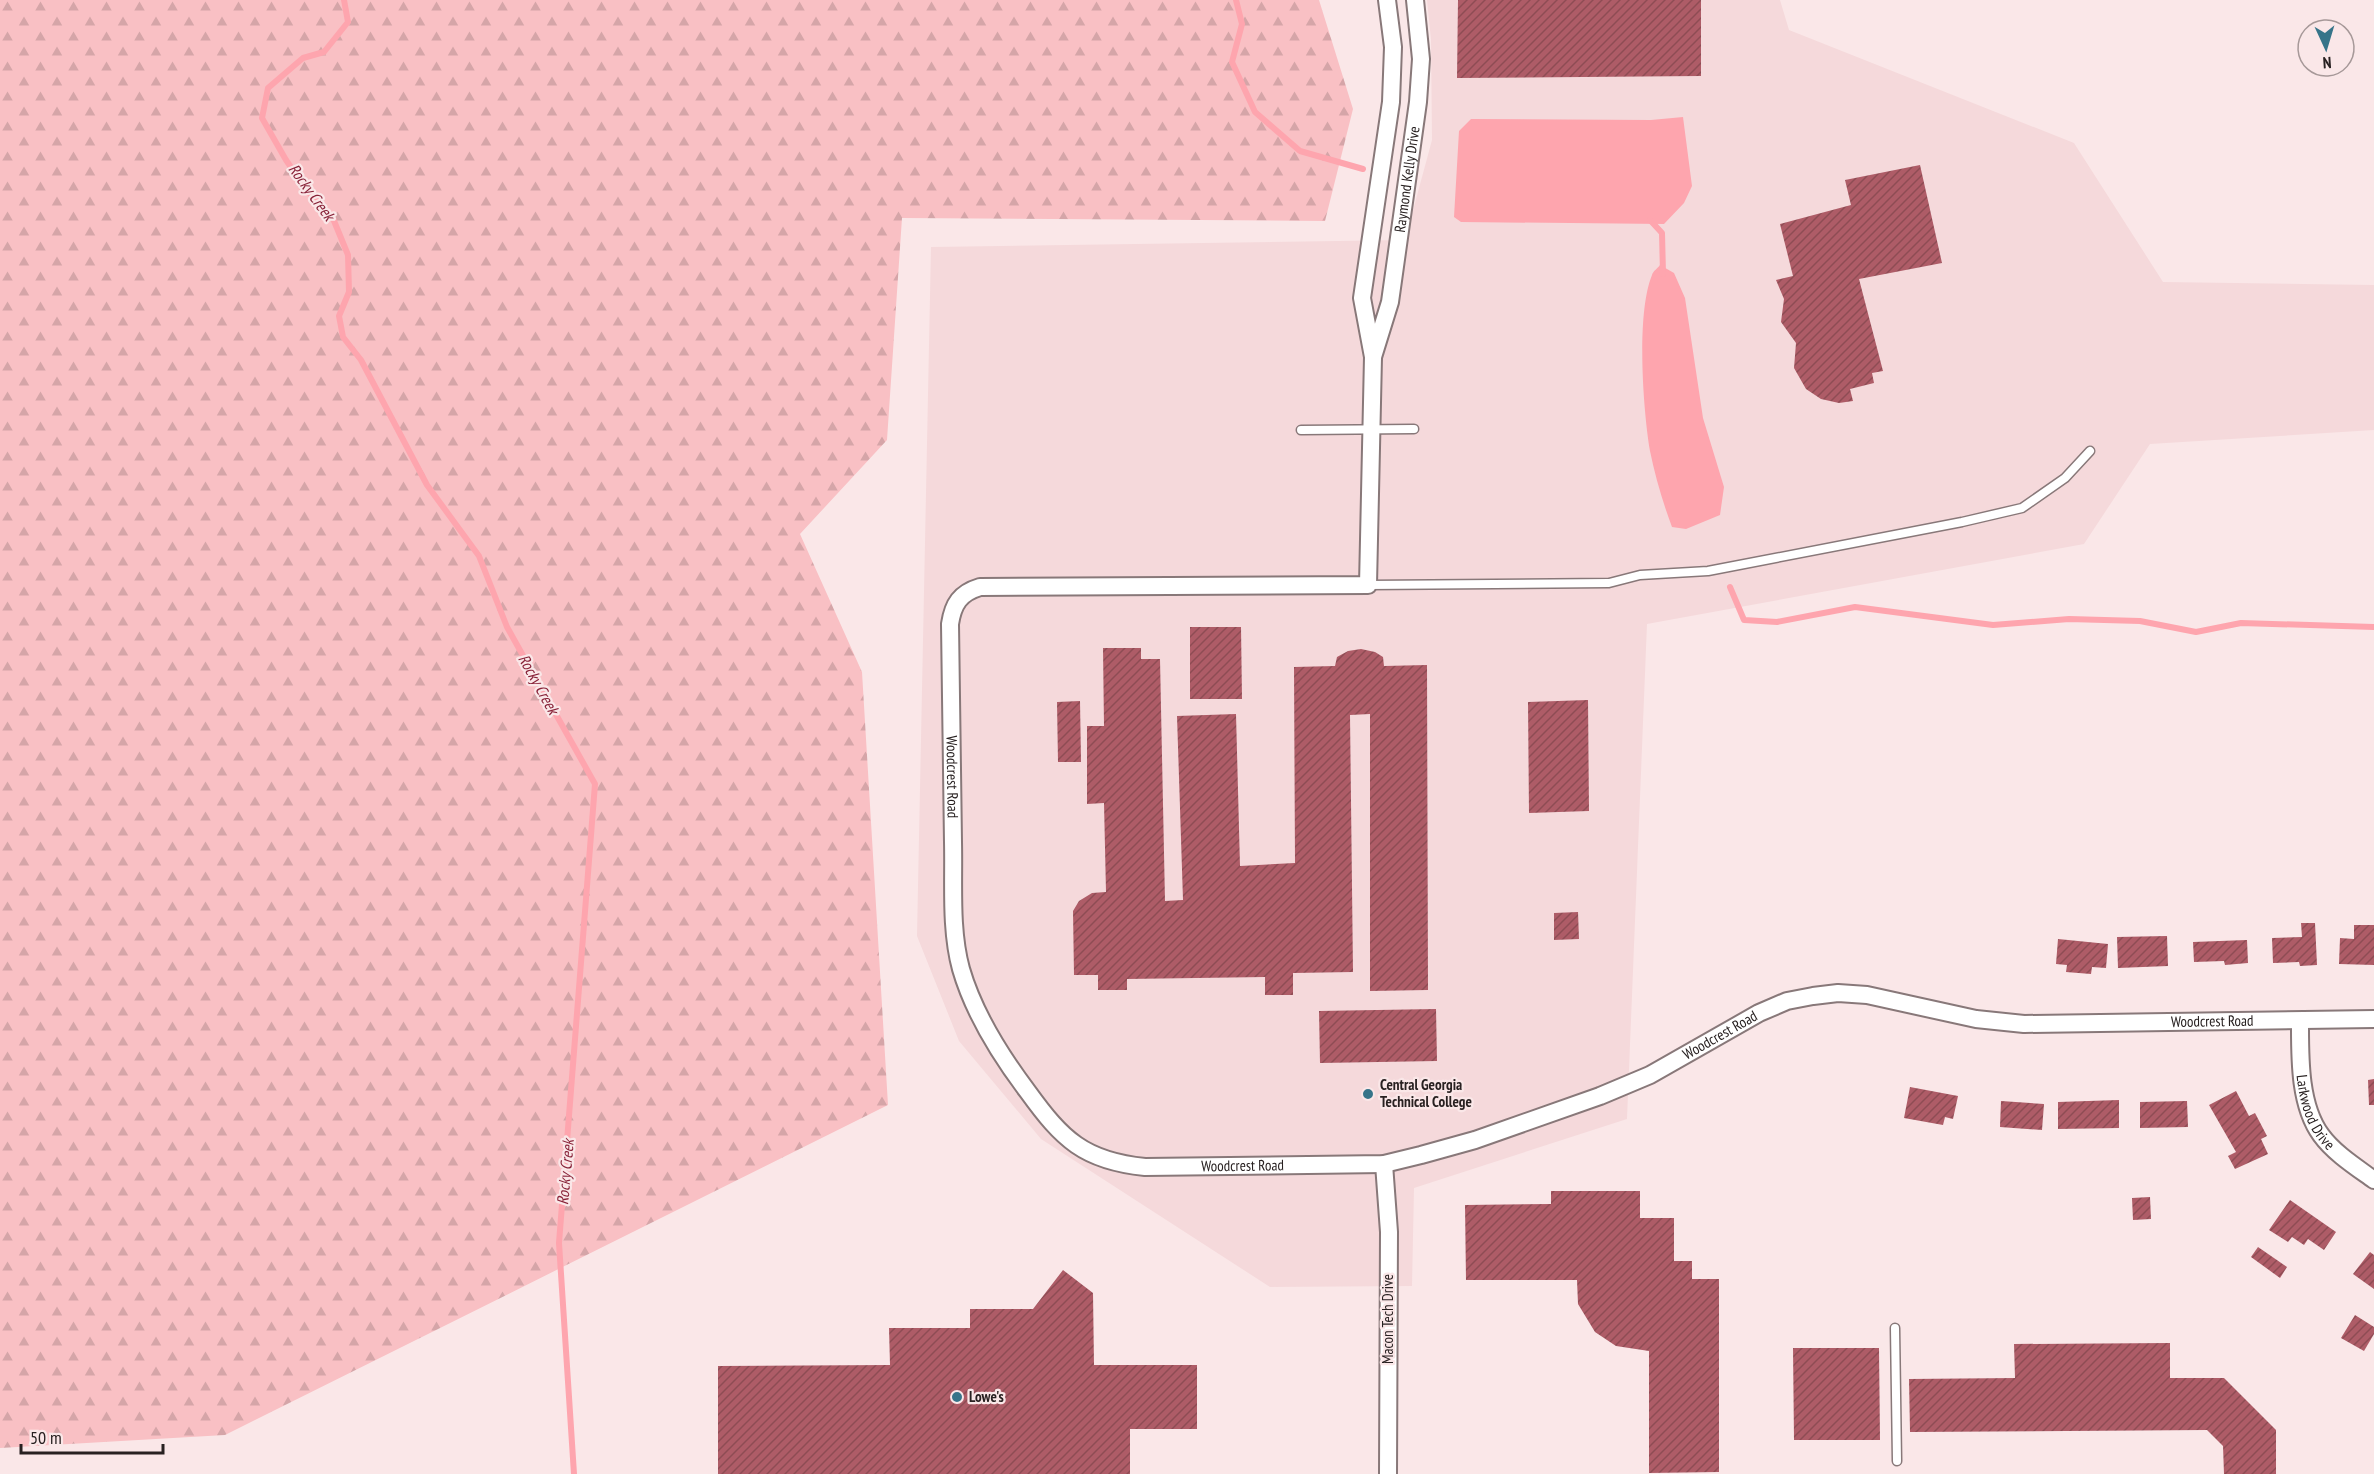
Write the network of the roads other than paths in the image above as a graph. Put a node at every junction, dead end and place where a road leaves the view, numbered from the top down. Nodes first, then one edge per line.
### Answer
1 (1387, 0) edge
2 (1415, 0) edge
3 (1373, 357) junction
4 (1371, 429) junction
5 (1414, 429) dead end
6 (1301, 430) dead end
7 (2090, 451) dead end
8 (1368, 585) junction
9 (2374, 1019) edge
10 (2300, 1022) junction
11 (1384, 1164) junction
12 (2374, 1180) edge
13 (1895, 1328) dead end
14 (1897, 1461) dead end
15 (1388, 1474) edge

1 - 3 street, Raymond Kelly Drive
2 - 3 street, Raymond Kelly Drive
3 - 4 street, Raymond Kelly Drive
4 - 5 lane
4 - 6 lane
4 - 8 street, Raymond Kelly Drive
7 - 8 lane
8 - 11 street, Woodcrest Road
9 - 10 street, Woodcrest Road
10 - 11 street, Woodcrest Road
10 - 12 street, Larkwood Drive
11 - 15 street, Macon Tech Drive
13 - 14 lane

